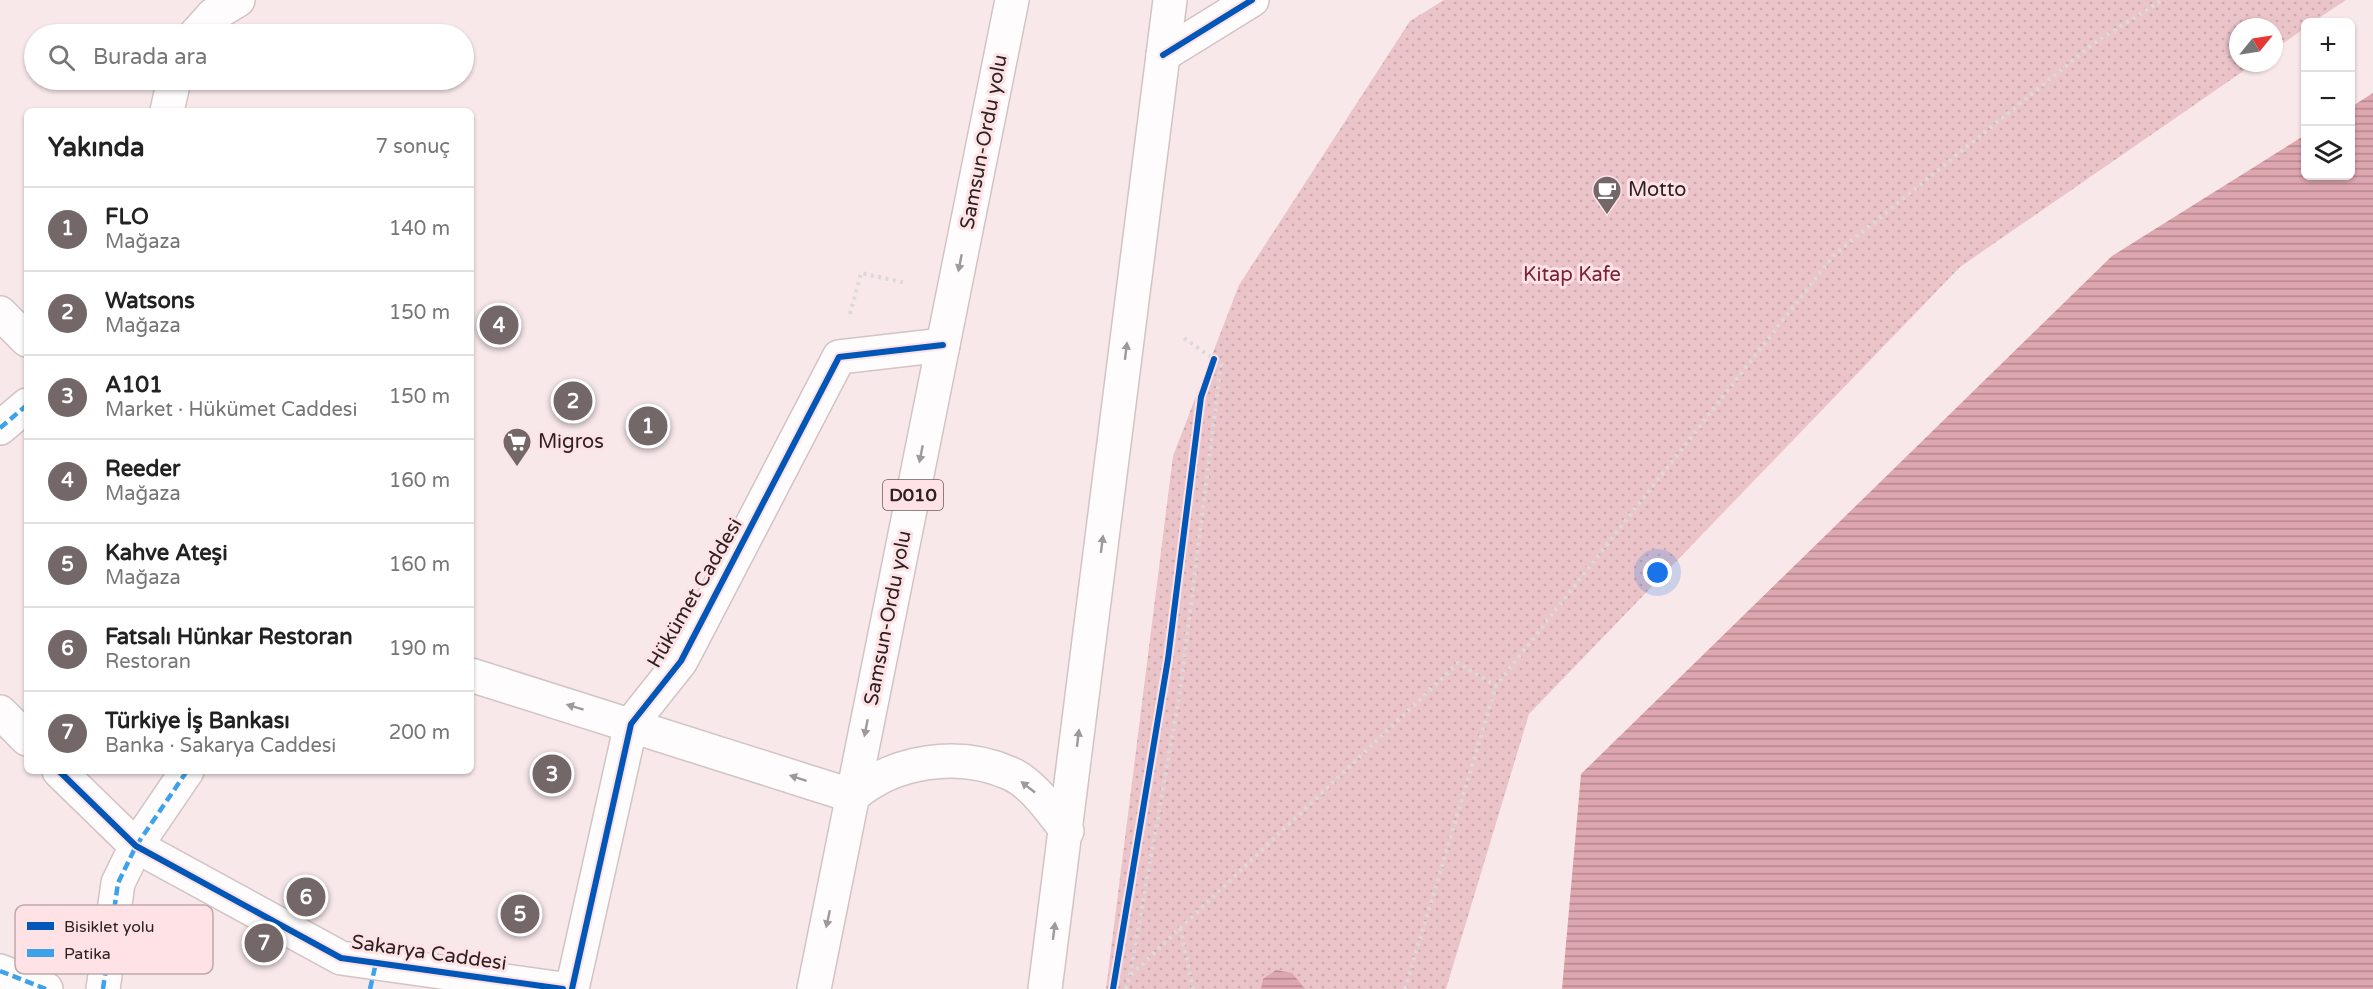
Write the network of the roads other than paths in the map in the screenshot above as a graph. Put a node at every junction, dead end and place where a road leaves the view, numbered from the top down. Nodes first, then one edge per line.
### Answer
1 (238, 0) edge
2 (1012, 0) edge
3 (1170, 0) edge
4 (1252, 0) edge
5 (205, 24) edge
6 (1163, 55) junction
7 (172, 90) edge
8 (168, 108) edge
9 (0, 313) edge
10 (24, 337) edge
11 (944, 345) junction
12 (24, 408) edge
13 (0, 428) edge
14 (474, 676) edge
15 (0, 712) edge
16 (631, 724) junction
17 (24, 736) edge
18 (63, 774) edge
19 (186, 774) edge
20 (853, 796) junction
21 (1067, 831) junction
22 (136, 846) junction
23 (115, 905) edge
24 (0, 971) edge
25 (105, 974) edge
26 (373, 976) edge
27 (46, 989) edge
28 (103, 989) edge
29 (563, 989) edge
30 (572, 989) edge
31 (814, 989) edge
32 (1045, 989) edge

1 - 5 main road
2 -> 11 main road, Samsun-Ordu yolu / D010
3 - 6 main road
4 - 6 main road
21 -> 6 main road
7 - 8 main road
9 - 10 main road
11 - 16 main road, Hükümet Caddesi
11 -> 20 main road, Samsun-Ordu yolu / D010
12 - 13 main road
16 -> 14 main road
15 - 17 main road
20 -> 16 main road
16 - 30 main road, Hükümet Caddesi
18 - 22 main road, Sakarya Caddesi
19 - 22 main road
21 -> 20 main road
20 -> 31 main road, Samsun-Ordu yolu / D010
32 -> 21 main road
22 - 23 main road
22 - 26 main road, Sakarya Caddesi
24 - 27 main road
25 - 28 main road
26 - 29 main road, Sakarya Caddesi

